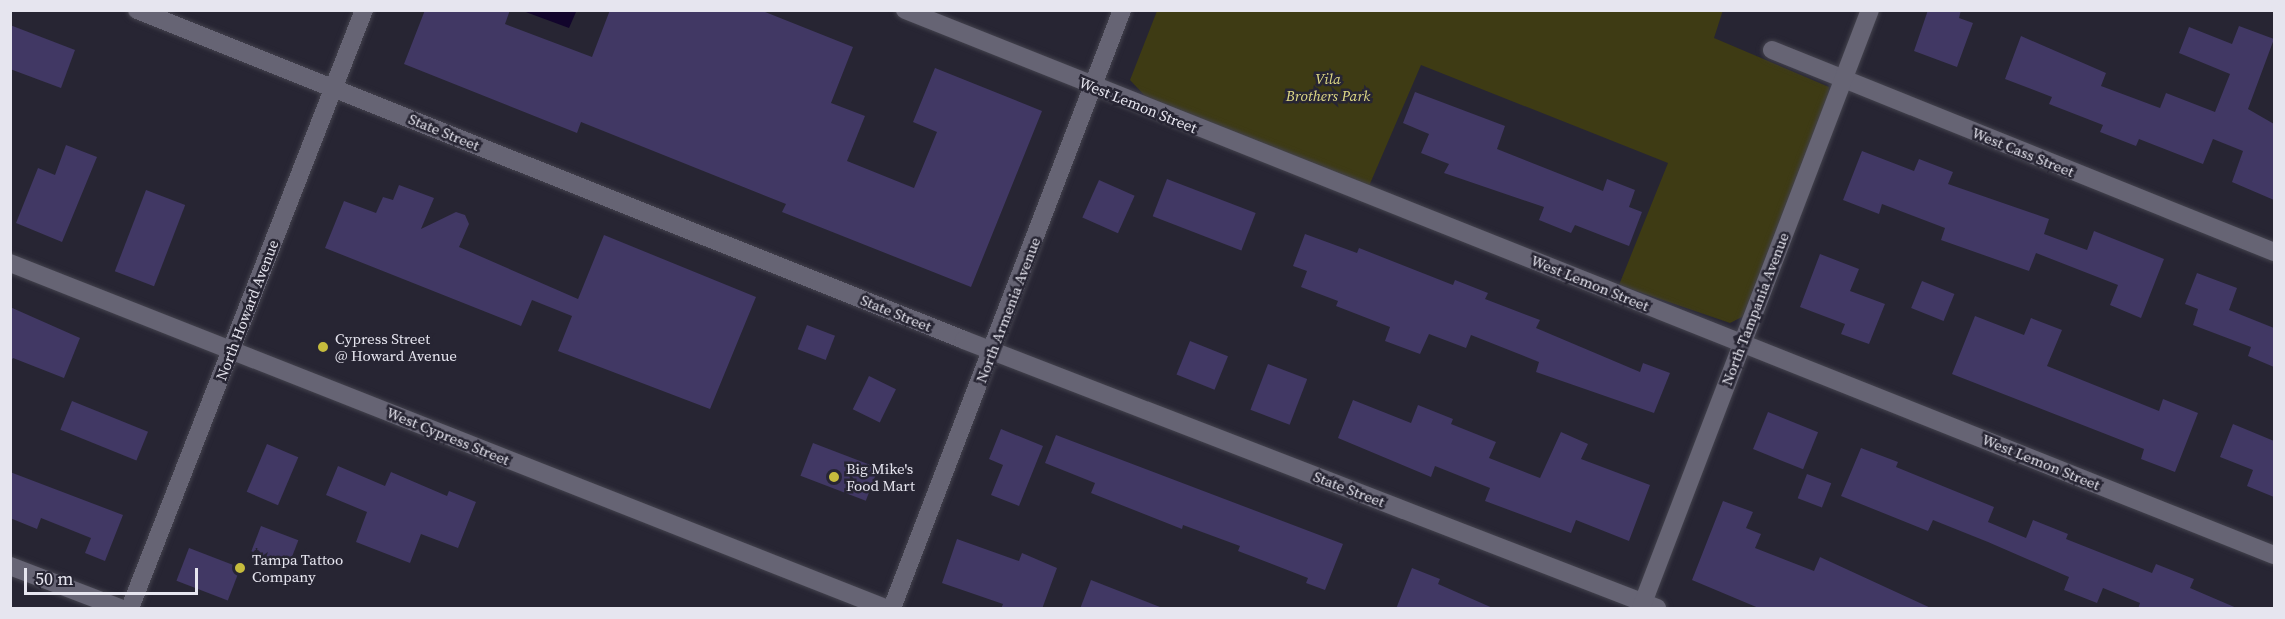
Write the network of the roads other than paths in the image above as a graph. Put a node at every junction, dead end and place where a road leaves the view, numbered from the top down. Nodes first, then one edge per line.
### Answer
1 (137, 10) edge
2 (364, 10) edge
3 (905, 10) edge
4 (1122, 10) edge
5 (1870, 10) edge
6 (1772, 50) dead end
7 (1843, 80) junction
8 (1092, 87) junction
9 (334, 88) junction
10 (2274, 252) edge
11 (10, 263) edge
12 (1742, 344) junction
13 (231, 350) junction
14 (992, 351) junction
15 (2274, 555) edge
16 (10, 566) edge
17 (1647, 607) edge
18 (120, 609) edge
19 (130, 609) edge
20 (885, 609) edge
21 (892, 609) edge

1 - 9 street, State Street
2 - 9 street, North Howard Avenue
3 - 8 street, West Lemon Street
4 - 8 street, North Armenia Avenue
5 - 7 street, North Tampania Avenue
6 - 7 street, West Cass Street
7 - 10 street, West Cass Street
7 - 12 street, North Tampania Avenue
8 - 12 street, West Lemon Street
8 - 14 street, North Armenia Avenue
9 - 13 street, North Howard Avenue
9 - 14 street, State Street
11 - 13 street, West Cypress Street
12 - 15 street, West Lemon Street
12 - 17 street, North Tampania Avenue
13 - 19 street, North Howard Avenue
13 - 20 street, West Cypress Street
14 - 17 street, State Street
14 - 21 street, North Armenia Avenue
16 - 18 street

